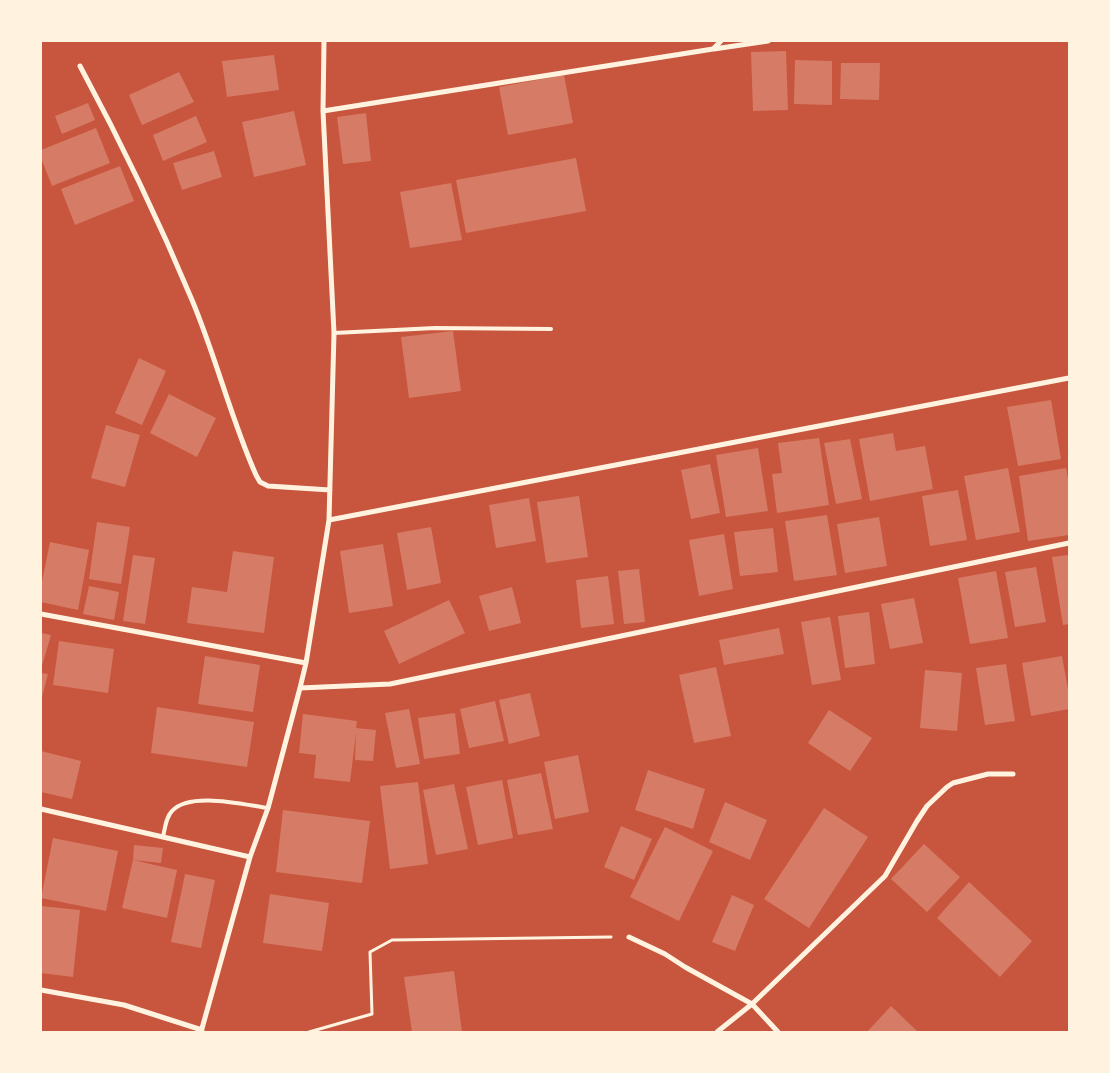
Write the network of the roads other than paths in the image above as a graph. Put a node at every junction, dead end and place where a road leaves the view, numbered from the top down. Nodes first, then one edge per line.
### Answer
1 (324, 41) edge
2 (721, 41) edge
3 (768, 41) edge
4 (714, 49) junction
5 (80, 66) dead end
6 (323, 111) junction
7 (551, 329) dead end
8 (334, 333) junction
9 (1069, 378) edge
10 (330, 490) junction
11 (329, 520) junction
12 (1069, 543) edge
13 (41, 614) edge
14 (306, 663) junction
15 (300, 688) junction
16 (1013, 774) dead end
17 (268, 808) junction
18 (41, 809) edge
19 (163, 837) junction
20 (250, 856) junction
21 (628, 937) road end
22 (41, 990) edge
23 (752, 1004) junction
24 (202, 1031) edge
25 (716, 1032) edge
26 (778, 1032) edge

1 - 6 street
2 - 4 street
3 - 4 street
4 - 6 street
5 - 10 street
6 - 8 street
7 - 8 lane
8 - 10 street
9 - 11 street
10 - 11 street
11 - 14 street
12 - 15 street
13 - 14 street
14 - 15 street
15 - 17 street
16 - 23 street
17 - 19 lane
17 - 20 street
18 - 19 street
19 - 20 street
20 - 24 street
21 - 23 street
22 - 24 street
23 - 25 street
23 - 26 street

